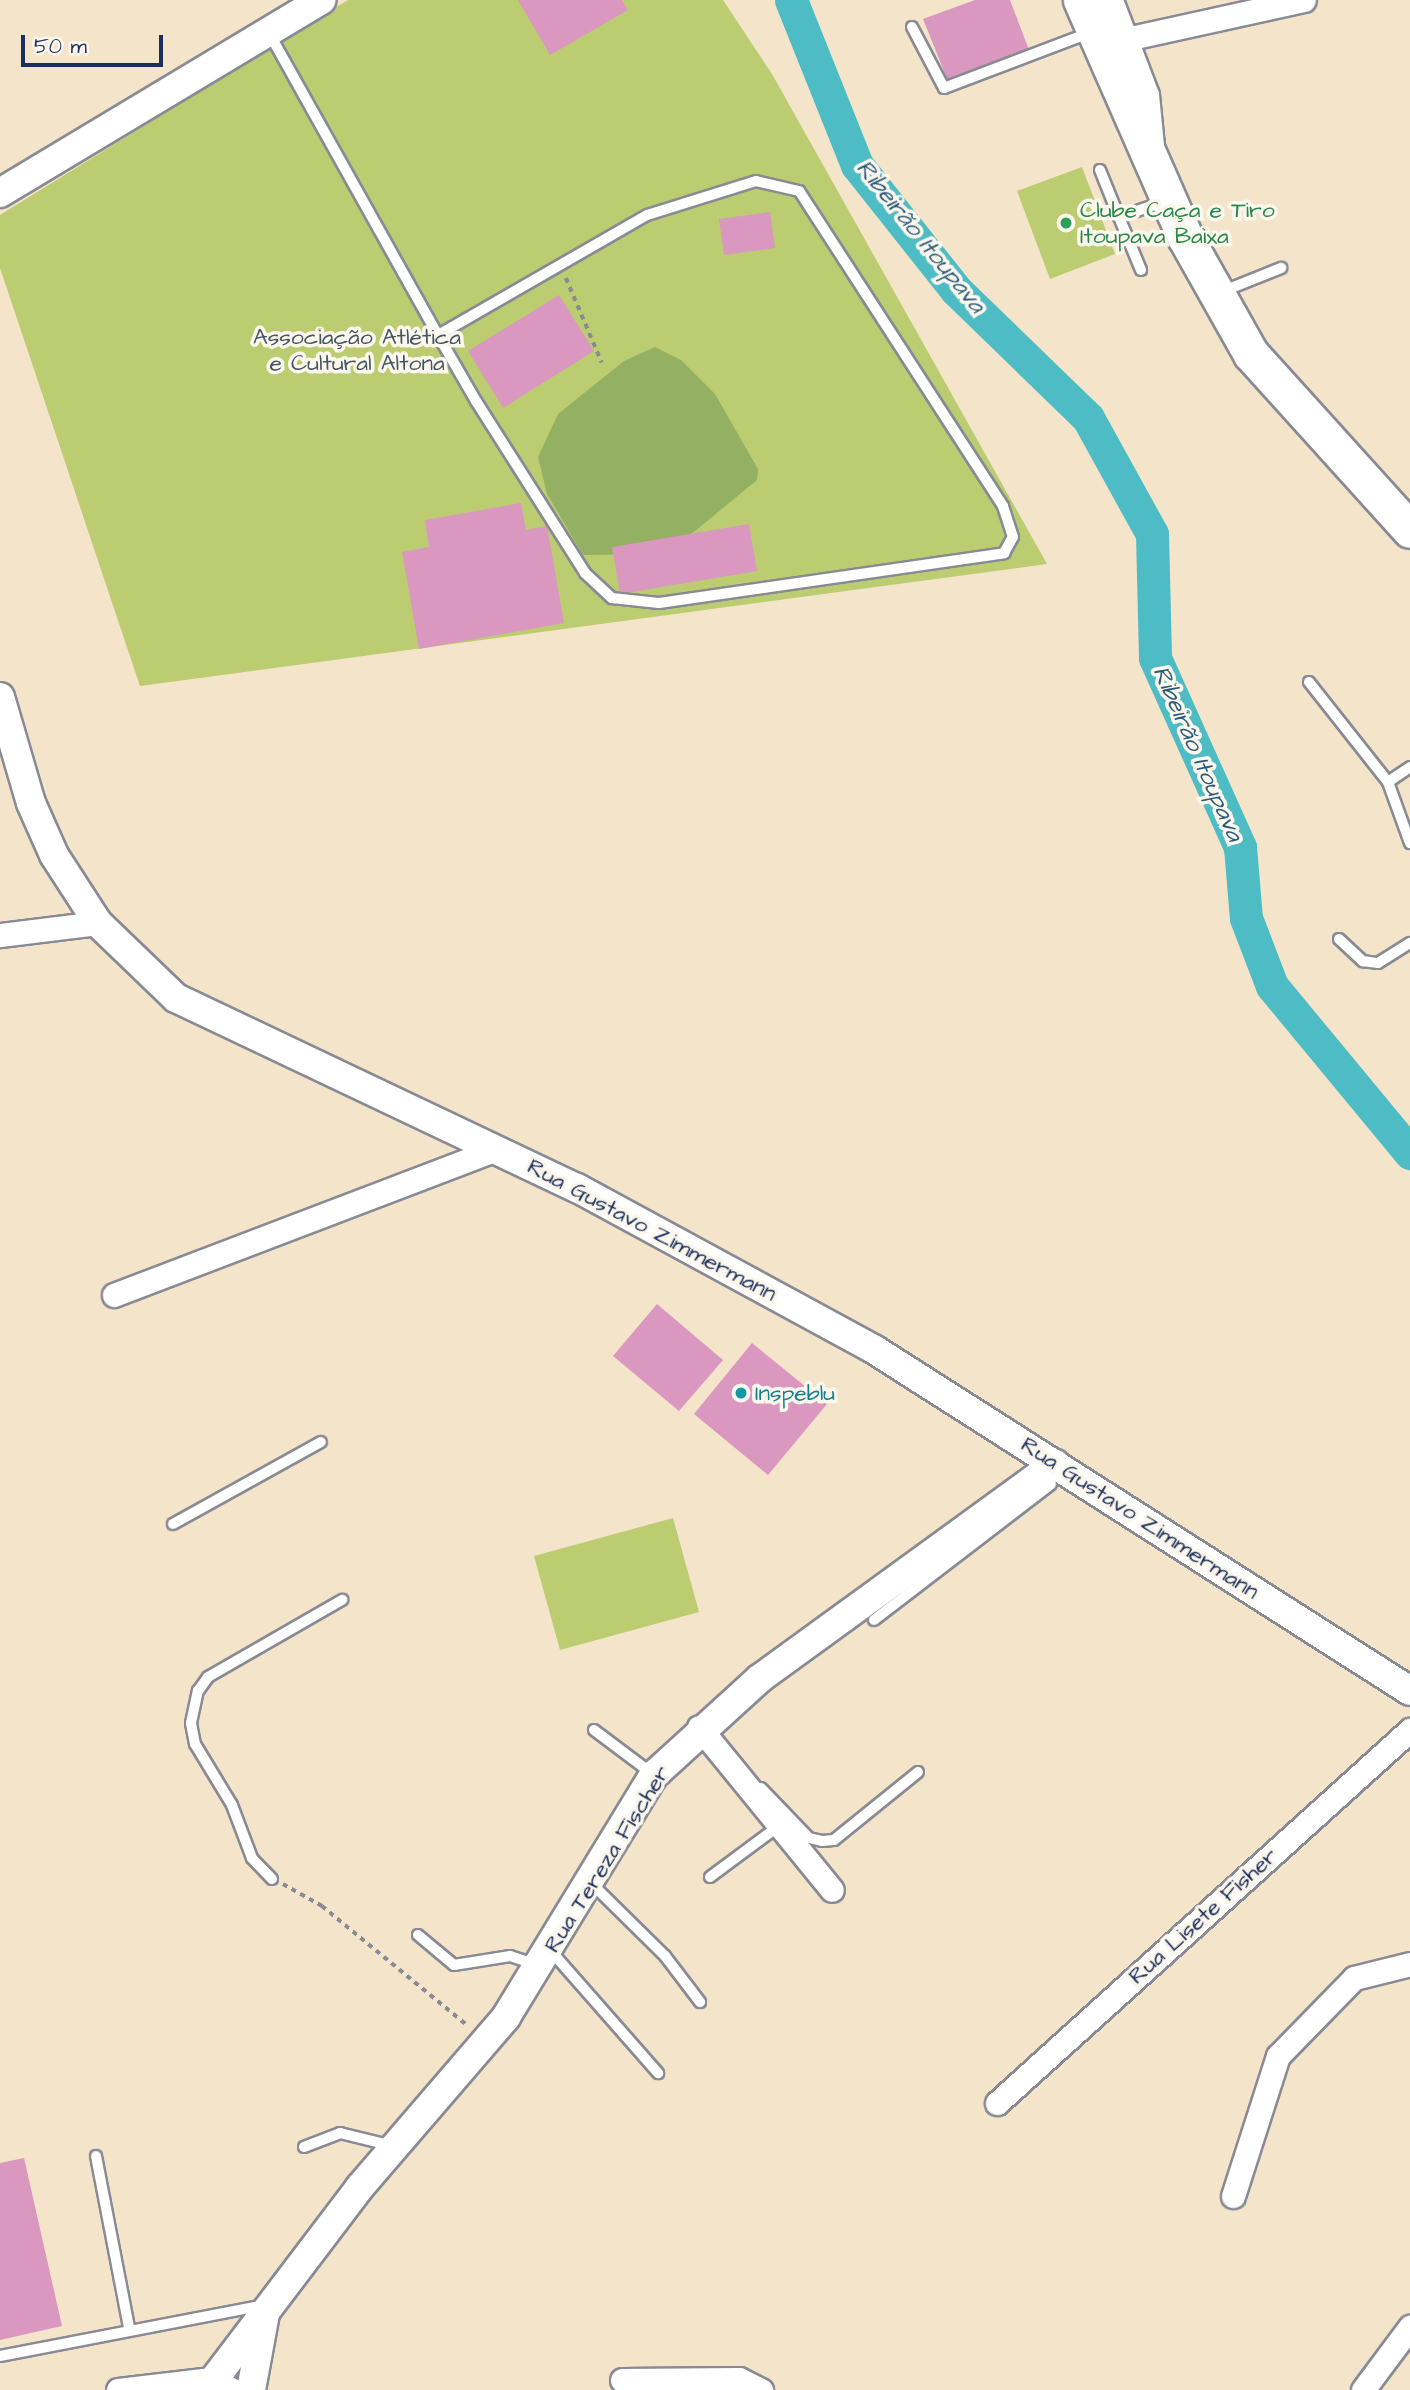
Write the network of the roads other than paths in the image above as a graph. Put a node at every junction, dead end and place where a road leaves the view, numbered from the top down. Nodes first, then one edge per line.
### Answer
1 (321, 0) edge
2 (1111, 0) edge
3 (1304, 0) edge
4 (1101, 23) edge
5 (912, 27) dead end
6 (269, 33) junction
7 (1100, 170) dead end
8 (0, 193) edge
9 (1169, 200) junction
10 (1119, 217) junction
11 (1281, 268) dead end
12 (1141, 270) dead end
13 (1216, 295) junction
14 (438, 335) junction
15 (1410, 530) edge
16 (1309, 682) dead end
17 (0, 697) edge
18 (1410, 767) edge
19 (1388, 782) junction
20 (1410, 843) edge
21 (98, 923) junction
22 (0, 935) edge
23 (1339, 939) dead end
24 (1410, 943) edge
25 (497, 1149) junction
26 (114, 1295) dead end
27 (321, 1441) dead end
28 (1061, 1468) junction
29 (173, 1524) dead end
30 (342, 1600) dead end
31 (874, 1620) dead end
32 (1410, 1691) edge
33 (699, 1727) junction
34 (594, 1730) dead end
35 (1410, 1730) edge
36 (918, 1772) dead end
37 (654, 1775) junction
38 (743, 1781) junction
39 (779, 1826) junction
40 (710, 1877) dead end
41 (272, 1879) road end
42 (591, 1883) junction
43 (832, 1890) dead end
44 (418, 1935) dead end
45 (545, 1958) junction
46 (1410, 1964) edge
47 (700, 2002) dead end
48 (658, 2073) dead end
49 (998, 2103) dead end
50 (304, 2147) dead end
51 (395, 2147) junction
52 (96, 2156) dead end
53 (1233, 2196) dead end
54 (267, 2304) junction
55 (130, 2327) junction
56 (1410, 2327) edge
57 (0, 2357) edge
58 (622, 2381) dead end
59 (217, 2386) edge
60 (118, 2390) edge
61 (251, 2390) edge
62 (761, 2390) edge
63 (1363, 2390) edge

1 - 6 street
2 - 4 street
3 - 4 street
4 - 5 lane
4 - 9 main road
6 - 8 street
6 - 14 lane
7 - 10 lane
9 - 10 lane
9 - 13 main road
10 - 12 lane
11 - 13 lane
13 - 15 main road
14 - 14 lane
16 - 19 lane
17 - 21 street, Rua Gustavo Zimmermann
18 - 19 lane
19 - 20 lane
21 - 22 street
21 - 25 street, Rua Gustavo Zimmermann
23 - 24 lane
25 - 26 street
25 - 28 street, Rua Gustavo Zimmermann
27 - 29 lane
28 - 31 lane
28 - 32 street, Rua Gustavo Zimmermann
28 - 33 street, Rua Tereza Fischer
30 - 41 lane
33 - 37 street, Rua Tereza Fischer
33 - 38 street
34 - 37 lane
35 - 49 street, Rua Lisete Fisher
36 - 38 lane
37 - 42 street, Rua Tereza Fischer
38 - 39 street
39 - 40 lane
39 - 43 street
42 - 45 street, Rua Tereza Fischer
42 - 47 lane
44 - 45 lane
45 - 48 lane
45 - 51 street, Rua Tereza Fischer
46 - 53 street
50 - 51 lane
51 - 54 street, Rua Tereza Fischer
52 - 55 lane
54 - 55 lane
54 - 59 street, Rua Tereza Fischer
54 - 61 street, Rua Tereza Fischer
55 - 57 lane
56 - 63 street
58 - 62 street
59 - 60 street

